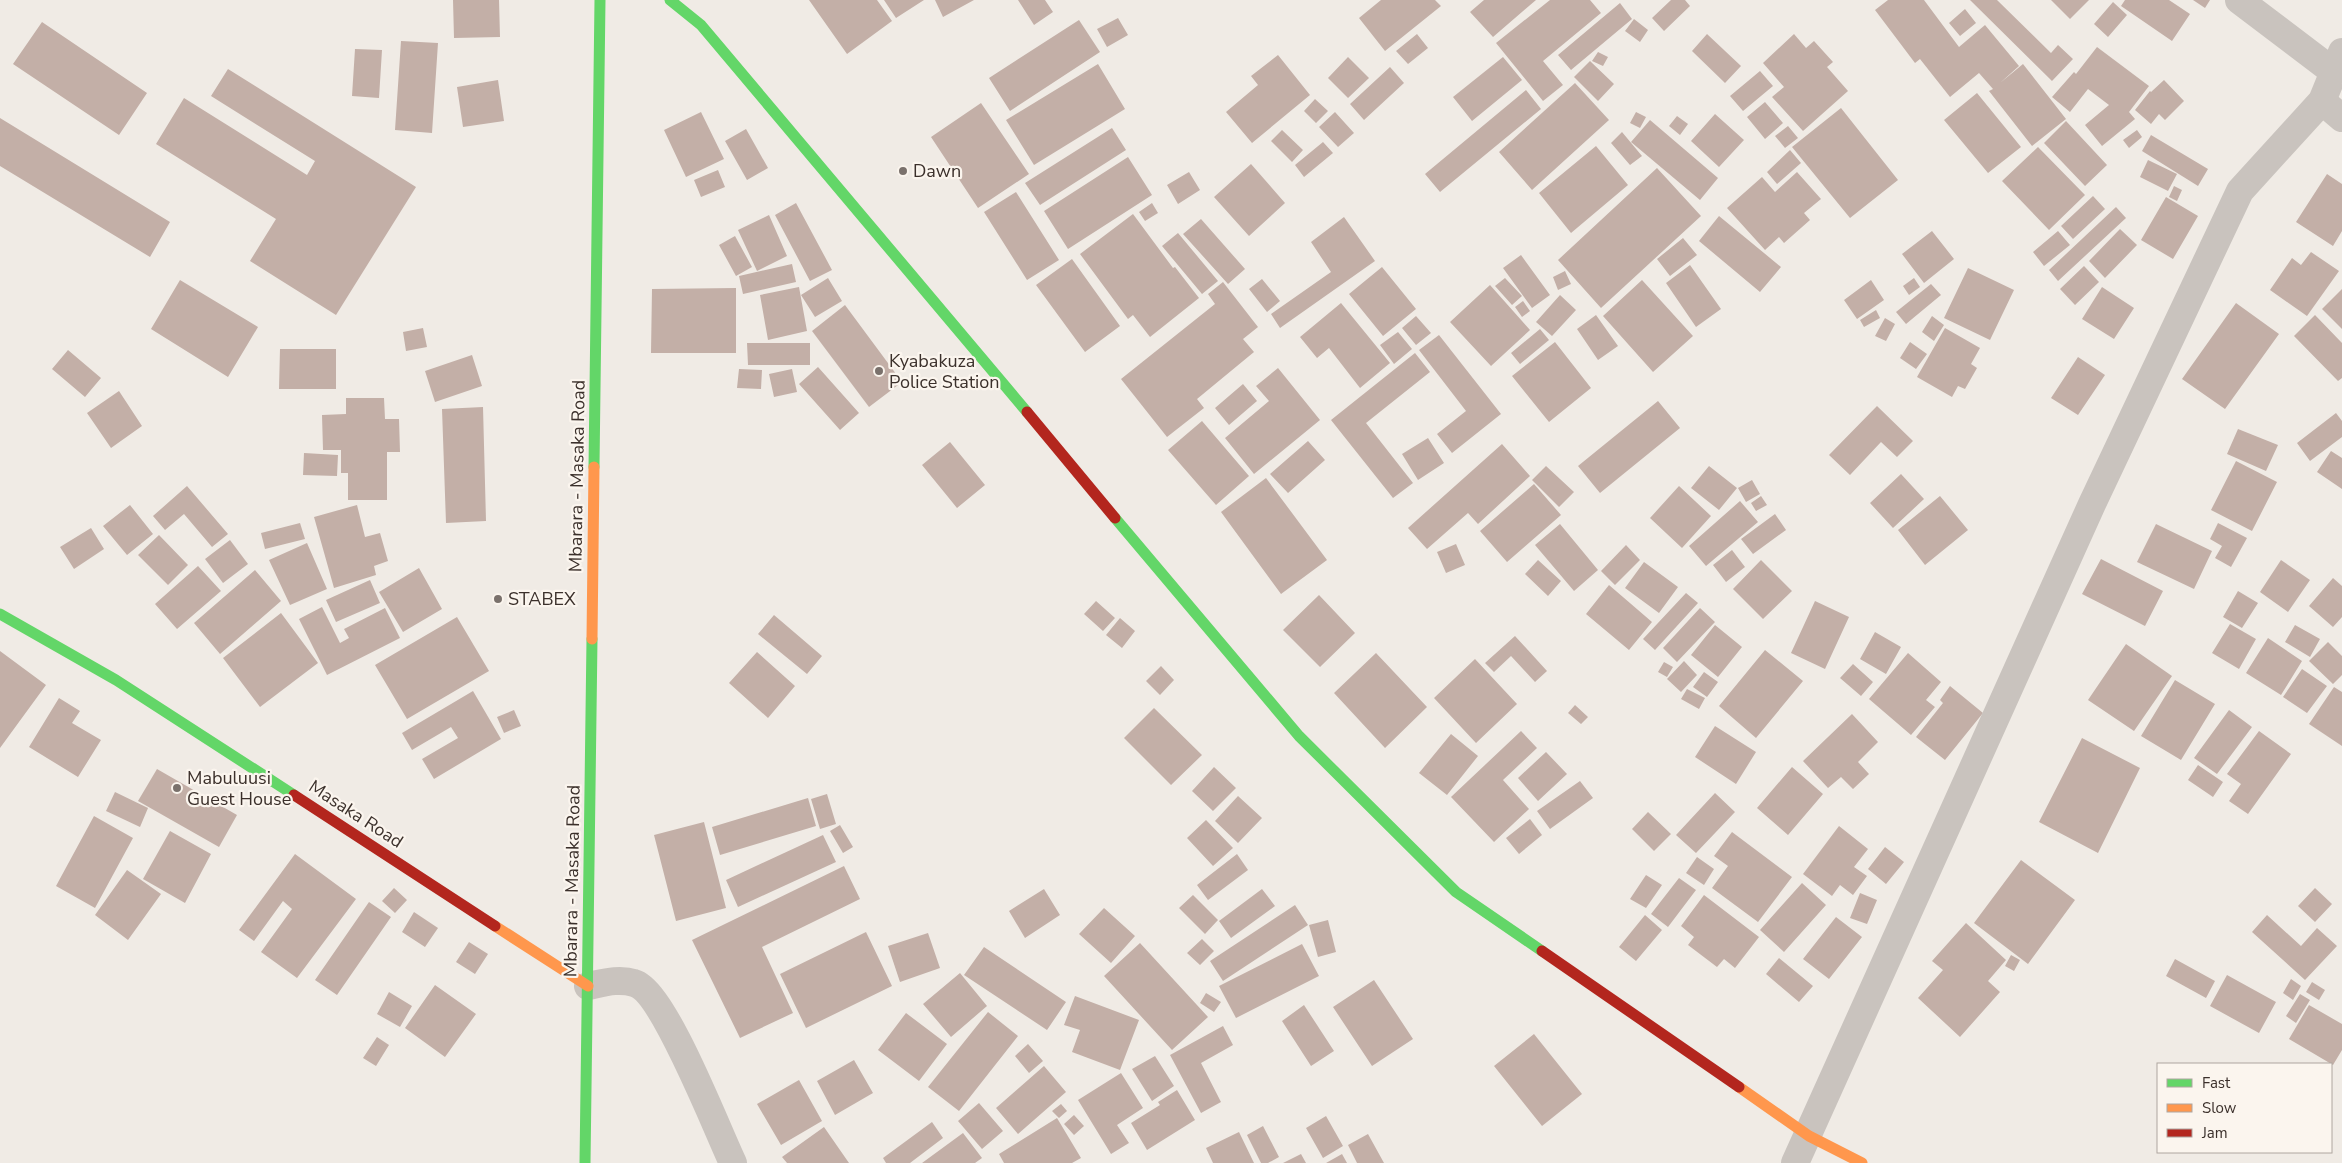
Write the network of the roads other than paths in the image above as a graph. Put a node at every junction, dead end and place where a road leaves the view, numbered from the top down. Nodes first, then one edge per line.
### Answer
1 (600, 0) edge
2 (670, 0) edge
3 (2240, 0) edge
4 (2338, 62) edge
5 (2322, 101) junction
6 (2342, 118) edge
7 (0, 614) edge
8 (588, 986) junction
9 (1808, 1136) junction
10 (585, 1163) edge
11 (733, 1163) edge
12 (1795, 1163) edge
13 (1862, 1163) edge

1 - 8 main road, Mbarara - Masaka Road
2 - 9 main road
3 - 4 street
4 - 5 street
5 - 6 street
5 - 9 street
7 - 8 main road, Masaka Road
8 - 10 main road, Mbarara - Masaka Road
8 - 11 street
9 - 12 street
9 - 13 main road

